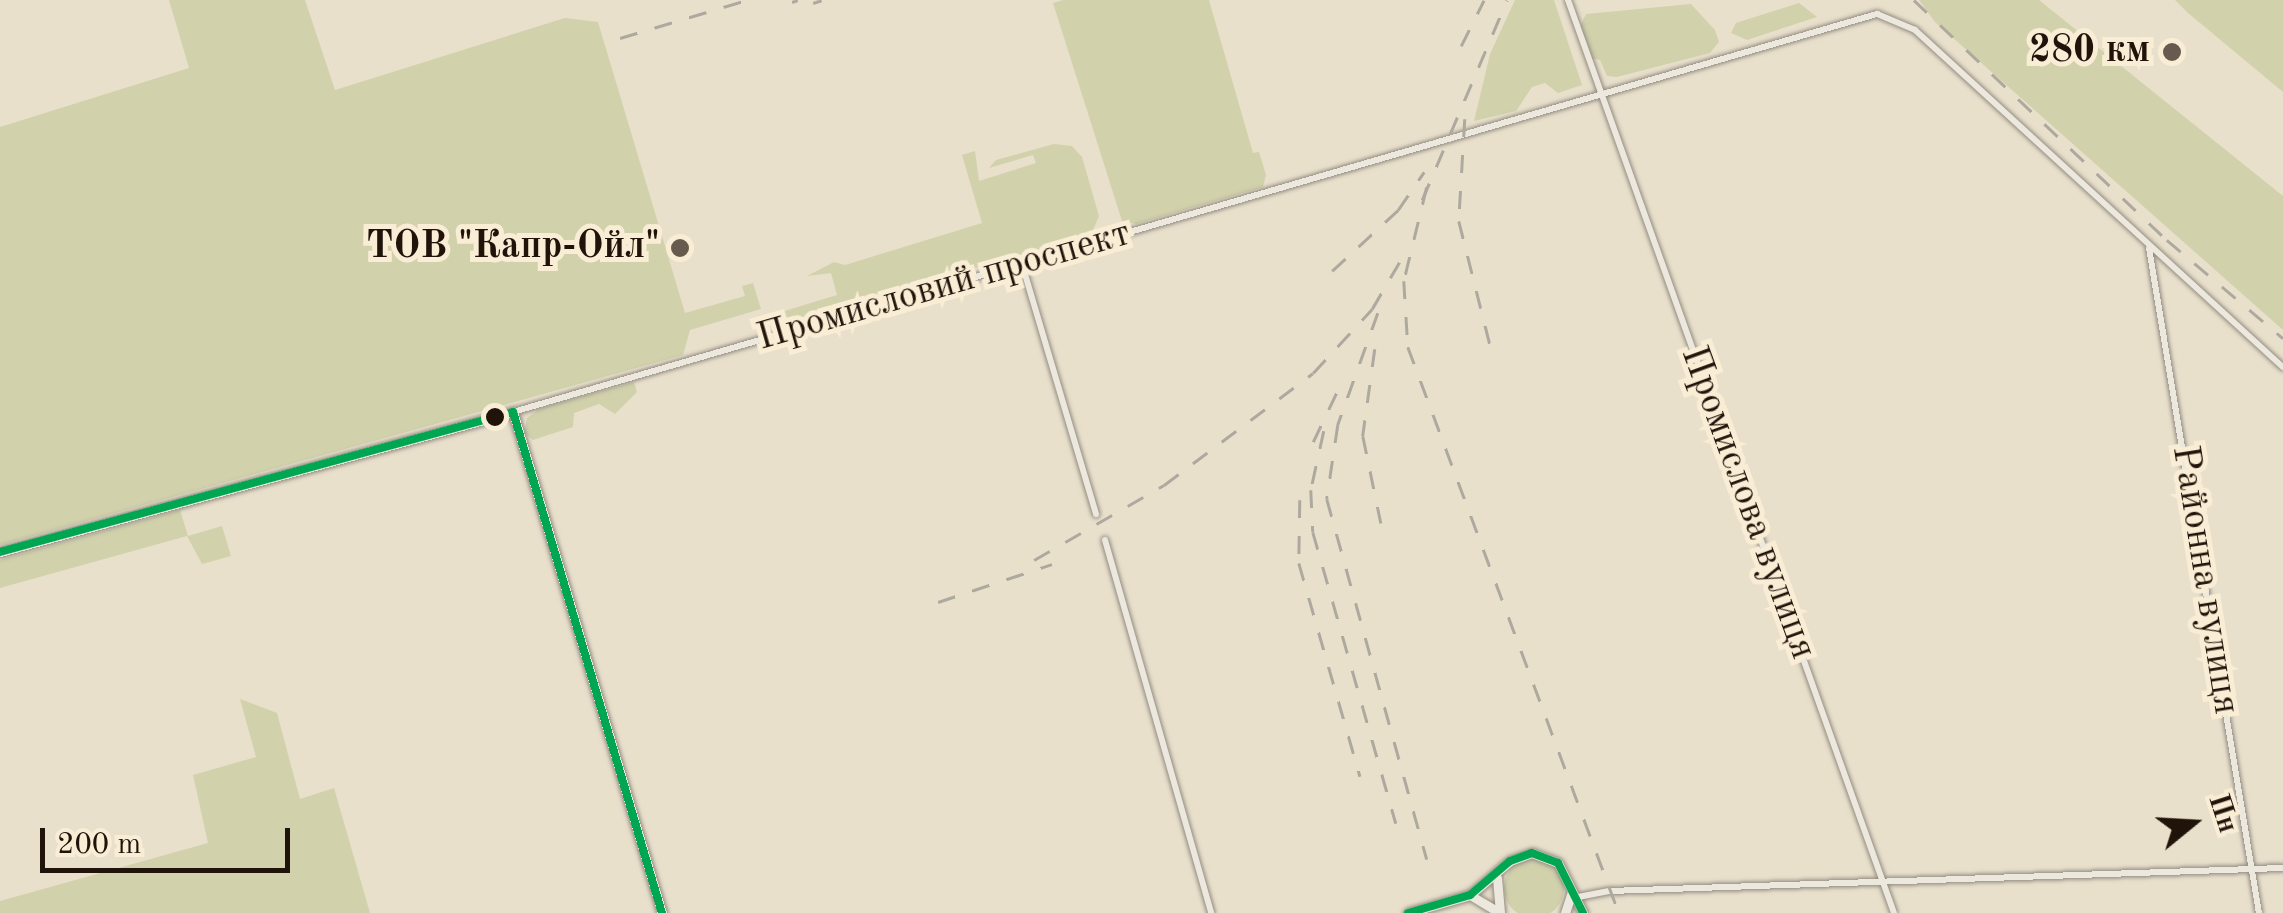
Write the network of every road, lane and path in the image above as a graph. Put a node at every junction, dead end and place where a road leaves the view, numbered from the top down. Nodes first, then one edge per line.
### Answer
1 (1568, 0) edge
2 (1599, 93) junction
3 (2149, 246) junction
4 (1022, 264) junction
5 (2283, 367) edge
6 (513, 412) junction
7 (1096, 514) dead end
8 (1105, 540) dead end
9 (0, 552) edge
10 (2283, 868) edge
11 (2251, 870) junction
12 (1500, 871) junction
13 (1882, 881) junction
14 (1470, 895) junction
15 (1574, 897) junction
16 (662, 913) edge
17 (1212, 913) edge
18 (1408, 913) edge
19 (1499, 913) edge
20 (1565, 913) edge
21 (1584, 913) edge
22 (1894, 913) edge
23 (2259, 913) edge

1 - 2 street, Промислова вулиця
2 - 3 street, Промисловий проспект
2 - 4 street, Промисловий проспект
2 - 13 street, Промислова вулиця
3 - 5 street
3 - 11 street, Районна вулиця
4 - 6 street, Промисловий проспект
4 - 7 street
6 - 9 street, Промисловий проспект
6 - 16 street
8 - 17 street
10 - 11 street
11 - 13 street
11 - 23 street, Районна вулиця
12 - 14 street
12 - 15 street
12 - 19 street
13 - 15 street
13 - 22 street, Промислова вулиця
14 - 18 street
14 - 19 street
15 - 20 street
15 - 21 street

